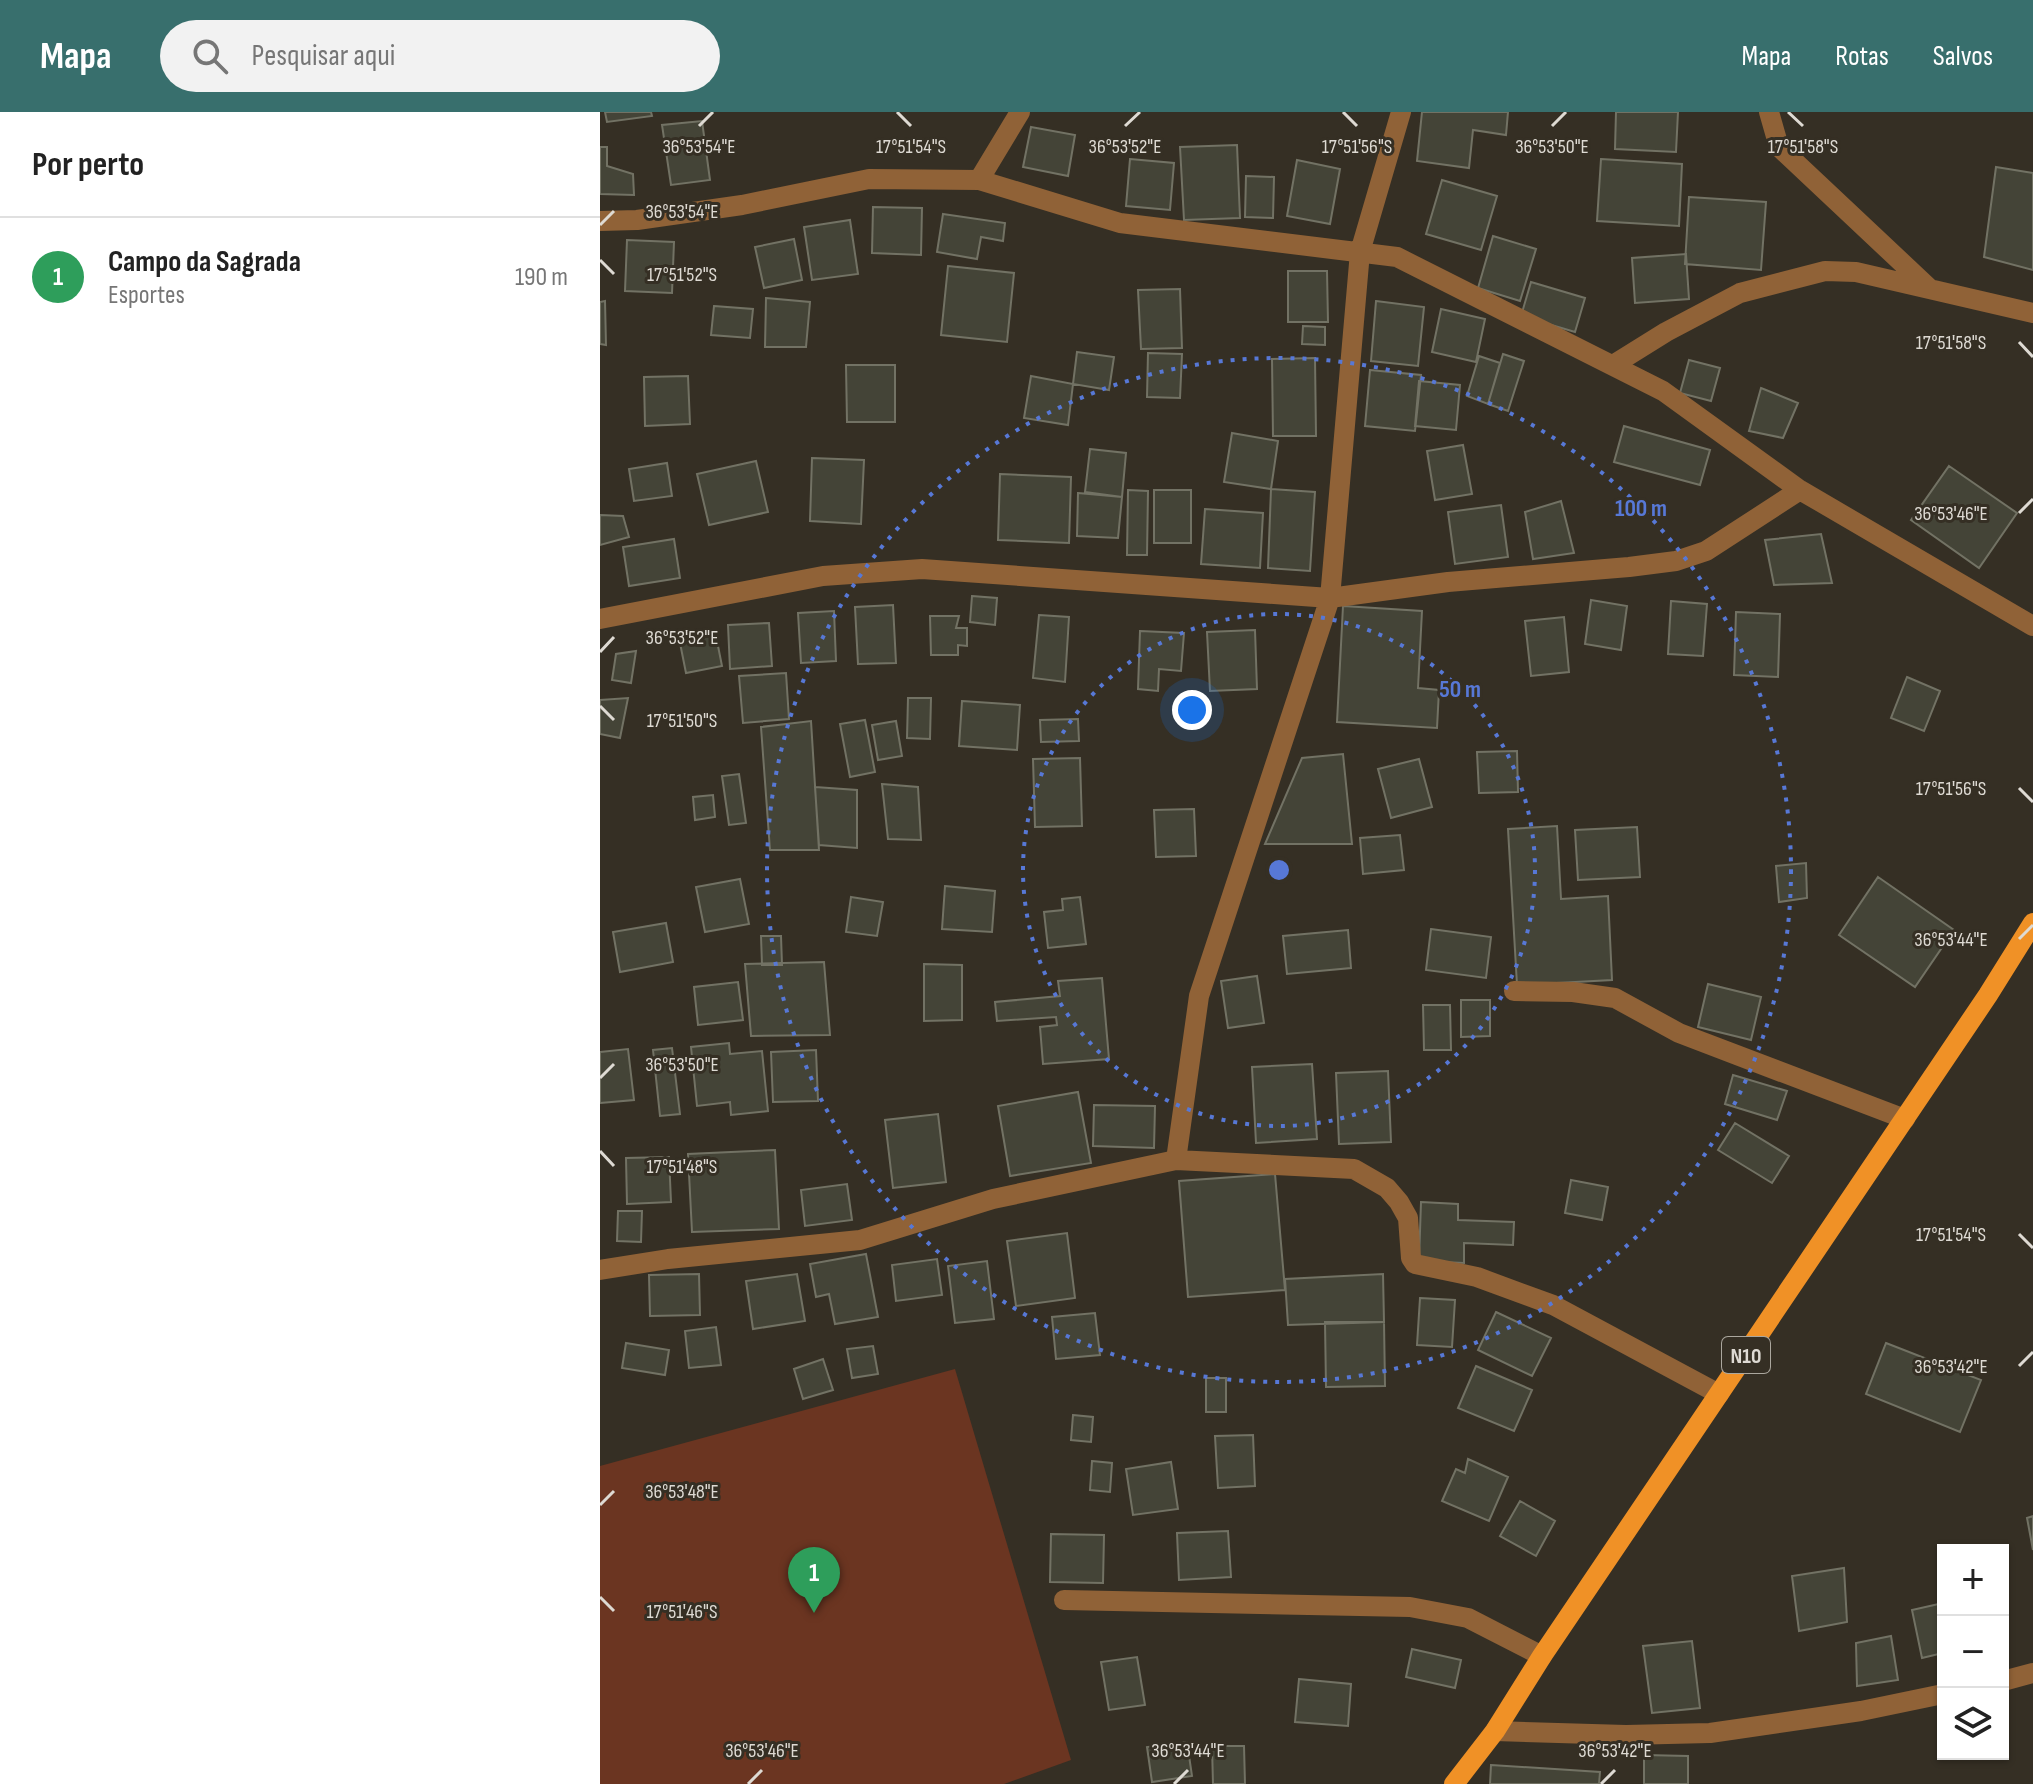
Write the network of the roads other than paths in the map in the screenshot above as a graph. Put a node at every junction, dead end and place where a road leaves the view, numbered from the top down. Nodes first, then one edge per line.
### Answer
1 (1020, 112) edge
2 (1401, 112) edge
3 (1769, 112) edge
4 (979, 180) junction
5 (600, 221) edge
6 (1360, 252) junction
7 (1930, 289) junction
8 (2033, 313) edge
9 (1613, 365) junction
10 (1800, 490) junction
11 (1330, 598) junction
12 (600, 619) edge
13 (2033, 626) edge
14 (2033, 923) edge
15 (1514, 991) dead end
16 (1905, 1119) junction
17 (1176, 1160) junction
18 (600, 1270) edge
19 (1719, 1394) junction
20 (1064, 1600) dead end
21 (1542, 1656) junction
22 (2033, 1673) edge
23 (2009, 1679) edge
24 (1937, 1695) edge
25 (1495, 1731) junction
26 (1454, 1784) edge

1 - 4 street
2 - 6 street
3 - 7 street
4 - 5 street
4 - 6 street
6 - 9 street
6 - 11 street
7 - 8 street
7 - 9 street
9 - 10 street
10 - 11 street
10 - 13 street
11 - 12 street
11 - 17 street
14 - 16 main road, N10
15 - 16 street
16 - 19 main road, N10
17 - 18 street
17 - 19 street
19 - 21 main road, N10
20 - 21 street
21 - 25 main road, N10
22 - 23 street
24 - 25 street
25 - 26 main road, N10

